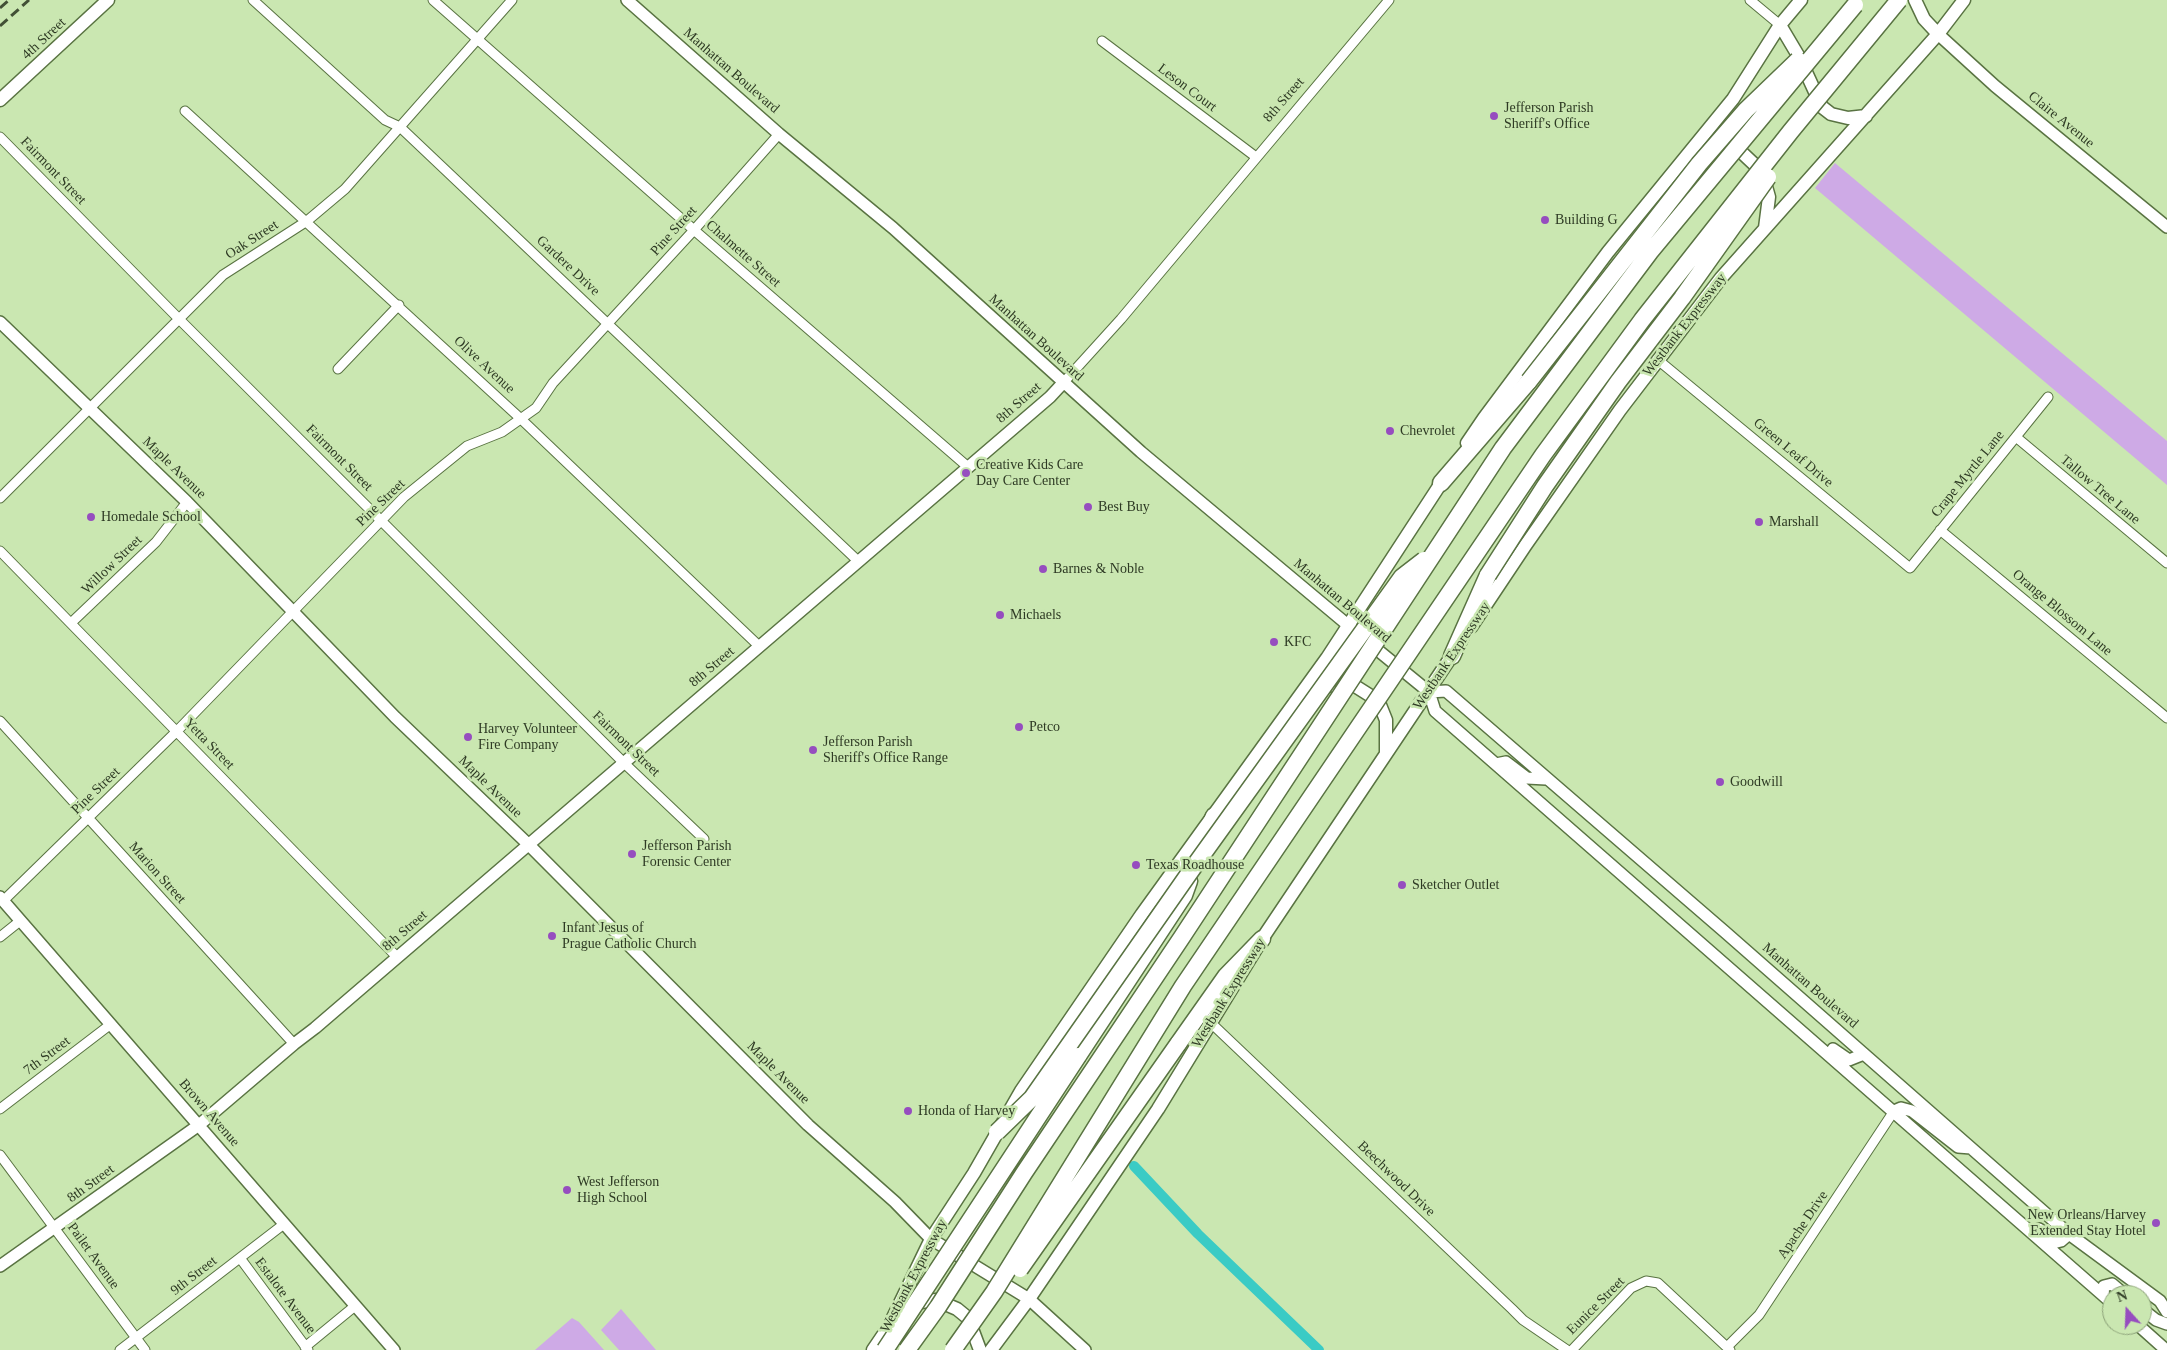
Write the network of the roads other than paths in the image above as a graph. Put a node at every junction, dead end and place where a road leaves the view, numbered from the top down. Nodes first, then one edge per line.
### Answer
1 (108, 0) edge
2 (252, 0) edge
3 (433, 0) edge
4 (512, 0) edge
5 (627, 0) edge
6 (1389, 0) edge
7 (1750, 0) edge
8 (1801, 0) edge
9 (1899, 0) edge
10 (1915, 0) edge
11 (1964, 0) edge
12 (1857, 3) edge
13 (1780, 25) junction
14 (1938, 34) junction
15 (478, 39) junction
16 (1102, 41) dead end
17 (0, 100) edge
18 (186, 111) dead end
19 (1866, 116) junction
20 (400, 127) junction
21 (1791, 131) junction
22 (779, 134) junction
23 (0, 136) edge
24 (1256, 157) junction
25 (1684, 158) junction
26 (307, 221) junction
27 (2167, 227) edge
28 (1765, 228) junction
29 (694, 230) junction
30 (399, 306) junction
31 (179, 319) junction
32 (0, 322) edge
33 (609, 323) junction
34 (1658, 360) junction
35 (338, 369) dead end
36 (1064, 383) junction
37 (2048, 397) dead end
38 (91, 408) junction
39 (521, 419) junction
40 (2016, 437) junction
41 (968, 467) junction
42 (1441, 483) junction
43 (0, 498) edge
44 (187, 502) junction
45 (382, 520) junction
46 (1940, 530) junction
47 (1436, 550) junction
48 (0, 551) edge
49 (858, 561) junction
50 (2167, 563) edge
51 (1910, 568) joint
52 (292, 611) junction
53 (71, 623) junction
54 (1348, 626) junction
55 (759, 646) junction
56 (1452, 656) junction
57 (1305, 689) junction
58 (1429, 692) junction
59 (2167, 718) edge
60 (0, 721) edge
61 (177, 731) junction
62 (1386, 753) junction
63 (623, 762) junction
64 (1496, 764) junction
65 (1546, 779) junction
66 (1214, 816) junction
67 (88, 818) junction
68 (704, 839) dead end
69 (528, 844) junction
70 (2, 899) edge
71 (20, 921) junction
72 (0, 937) edge
73 (1262, 939) joint
74 (397, 958) junction
75 (1784, 1016) junction
76 (1205, 1018) junction
77 (111, 1024) junction
78 (294, 1044) junction
79 (1864, 1054) junction
80 (0, 1109) edge
81 (1894, 1111) junction
82 (199, 1125) junction
83 (997, 1132) junction
84 (1971, 1148) junction
85 (0, 1155) edge
86 (1995, 1200) junction
87 (284, 1224) junction
88 (56, 1228) junction
89 (2070, 1234) junction
90 (931, 1239) junction
91 (240, 1258) junction
92 (0, 1266) edge
93 (2102, 1294) edge
94 (1029, 1299) junction
95 (355, 1306) junction
96 (2167, 1312) edge
97 (895, 1314) junction
98 (2152, 1317) edge
99 (2167, 1324) edge
100 (2149, 1335) edge
101 (136, 1338) junction
102 (306, 1348) edge
103 (1729, 1349) edge
104 (120, 1350) edge
105 (145, 1350) edge
106 (394, 1350) edge
107 (873, 1350) edge
108 (885, 1350) edge
109 (907, 1350) edge
110 (953, 1350) edge
111 (958, 1350) edge
112 (980, 1350) edge
113 (992, 1350) edge
114 (1084, 1350) edge
115 (1567, 1350) edge
116 (1572, 1350) edge
117 (2166, 1350) edge

1 - 17 main road, 4th Street
2 - 20 street, Gardere Drive
3 - 15 street, Chalmette Street
4 - 15 street, Oak Street
5 - 22 street, Manhattan Boulevard
6 - 24 street, 8th Street
7 - 13 street
8 - 13 main road, Westbank Expressway
9 - 21 highway, bridge
10 - 14 main road
11 - 14 main road, Westbank Expressway
12 - 42 highway, bridge
12 - 47 highway, bridge
13 - 19 main road
13 - 25 main road, Westbank Expressway
14 - 19 main road, Westbank Expressway
14 - 27 street, Claire Avenue
15 - 20 street, Oak Street
15 - 29 street, Chalmette Street
16 - 24 street, Leson Court
18 - 26 street, Olive Avenue
19 - 28 main road, Westbank Expressway
20 - 26 street, Oak Street
20 - 33 street, Gardere Drive
21 - 56 highway, bridge
21 - 110 highway, bridge
22 - 29 street, Pine Street
22 - 36 street, Manhattan Boulevard
23 - 31 street, Fairmont Street
24 - 36 street, 8th Street
25 - 28 main road
25 - 42 main road, Westbank Expressway
26 - 30 street, Olive Avenue
26 - 31 street, Oak Street
28 - 34 main road, Westbank Expressway
29 - 33 street, Pine Street
29 - 41 street, Chalmette Street
30 - 35 street
30 - 39 street, Olive Avenue
31 - 38 street, Oak Street
31 - 45 street, Fairmont Street
32 - 38 street, Maple Avenue
33 - 39 street, Pine Street
33 - 49 street, Gardere Drive
34 - 51 street, Green Leaf Drive
34 - 56 main road, Westbank Expressway
36 - 41 street, 8th Street
36 - 54 street, Manhattan Boulevard
37 - 40 street, Crape Myrtle Lane
38 - 43 street, Oak Street
38 - 44 street, Maple Avenue
39 - 45 street, Pine Street
39 - 55 street, Olive Avenue
40 - 46 street, Crape Myrtle Lane
40 - 50 street, Tallow Tree Lane
41 - 49 street, 8th Street
42 - 54 main road, Westbank Expressway
44 - 52 street, Maple Avenue
44 - 53 street, Willow Street
45 - 52 street, Pine Street
45 - 63 street, Fairmont Street
46 - 51 street, Crape Myrtle Lane
46 - 59 street, Orange Blossom Lane
47 - 83 highway, bridge
47 - 109 highway, bridge
48 - 53 street, Yetta Street
49 - 55 street, 8th Street
52 - 61 street, Pine Street
52 - 69 street, Maple Avenue
53 - 61 street, Yetta Street
54 - 57 main road, Westbank Expressway
54 - 58 street, Manhattan Boulevard
55 - 63 street, 8th Street
56 - 58 main road, Westbank Expressway
57 - 62 main road
57 - 66 main road, Westbank Expressway
58 - 62 main road, Westbank Expressway
58 - 64 street, Manhattan Boulevard
58 - 65 street, Manhattan Boulevard
60 - 67 street, Marion Street
61 - 67 street, Pine Street
61 - 74 street, Yetta Street
62 - 73 main road, Westbank Expressway
63 - 68 street, Fairmont Street
63 - 69 street, 8th Street
64 - 65 street
64 - 75 street, Manhattan Boulevard
65 - 79 street, Manhattan Boulevard
66 - 83 main road, Westbank Expressway
66 - 108 highway, bridge
67 - 70 street, Pine Street
67 - 78 street, Marion Street
69 - 74 street, 8th Street
69 - 90 street, Maple Avenue
70 - 71 street, Brown Avenue
71 - 72 street
71 - 77 street, Brown Avenue
73 - 76 highway
74 - 78 street, 8th Street
75 - 79 street
75 - 81 street, Manhattan Boulevard
76 - 94 main road, Westbank Expressway
76 - 111 highway, bridge
76 - 115 street, Beechwood Drive
77 - 80 street, 7th Street
77 - 82 street, Brown Avenue
78 - 82 street, 8th Street
79 - 84 street, Manhattan Boulevard
81 - 84 street
81 - 86 street, Manhattan Boulevard
81 - 103 street, Apache Drive
82 - 87 street, Brown Avenue
82 - 88 street, 8th Street
83 - 90 main road, Westbank Expressway
84 - 89 street, Manhattan Boulevard
85 - 88 street, Pailet Avenue
86 - 89 street
86 - 93 street, Manhattan Boulevard
87 - 91 street, 9th Street
87 - 95 street, Brown Avenue
88 - 92 street, 8th Street
88 - 101 street, Pailet Avenue
89 - 96 street, Manhattan Boulevard
90 - 94 street, Maple Avenue
90 - 97 main road, Westbank Expressway
91 - 101 street, 9th Street
91 - 102 street, Estalote Avenue
94 - 113 main road, Westbank Expressway
94 - 114 street, Maple Avenue
95 - 102 street
95 - 106 street, Brown Avenue
97 - 107 main road, Westbank Expressway
97 - 112 main road
98 - 99 street
100 - 117 street
101 - 104 street, 9th Street
101 - 105 street, Pailet Avenue
103 - 116 street, Eunice Street

